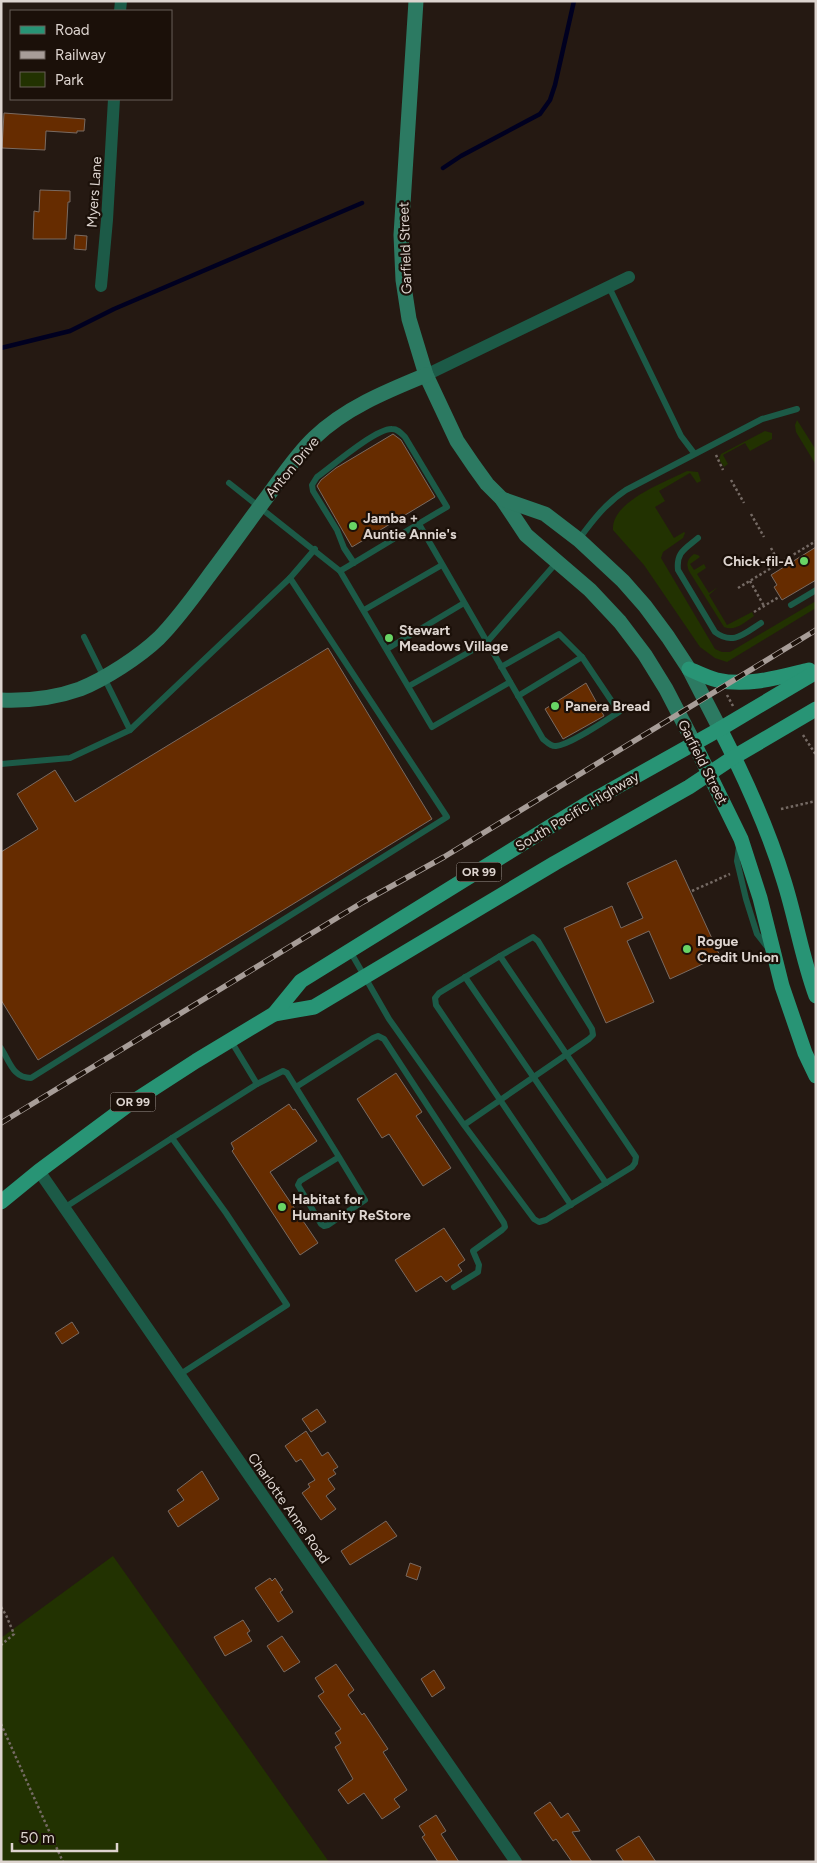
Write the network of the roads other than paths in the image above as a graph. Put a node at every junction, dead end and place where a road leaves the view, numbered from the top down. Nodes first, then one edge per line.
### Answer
1 (416, 1) edge
2 (114, 100) edge
3 (629, 277) dead end
4 (101, 286) dead end
5 (609, 287) junction
6 (426, 375) junction
7 (798, 409) dead end
8 (694, 453) junction
9 (229, 484) dead end
10 (502, 499) junction
11 (259, 508) junction
12 (418, 524) junction
13 (698, 538) dead end
14 (579, 540) junction
15 (315, 549) junction
16 (558, 561) junction
17 (354, 563) junction
18 (442, 565) junction
19 (340, 571) junction
20 (290, 578) junction
21 (816, 590) edge
22 (464, 603) junction
23 (790, 606) dead end
24 (364, 610) junction
25 (761, 623) dead end
26 (84, 637) dead end
27 (487, 642) junction
28 (387, 649) junction
29 (582, 657) junction
30 (501, 667) junction
31 (689, 669) junction
32 (816, 670) edge
33 (104, 677) junction
34 (510, 682) junction
35 (409, 686) junction
36 (518, 696) junction
37 (1, 700) edge
38 (816, 710) edge
39 (720, 729) junction
40 (130, 730) junction
41 (694, 743) junction
42 (734, 757) junction
43 (1, 764) edge
44 (710, 774) junction
45 (350, 951) junction
46 (500, 956) junction
47 (365, 977) junction
48 (465, 977) junction
49 (816, 996) edge
50 (274, 1014) junction
51 (230, 1040) junction
52 (1, 1048) edge
53 (566, 1054) junction
54 (533, 1076) junction
55 (816, 1076) edge
56 (257, 1084) junction
57 (296, 1087) junction
58 (500, 1100) junction
59 (464, 1125) junction
60 (172, 1138) junction
61 (339, 1157) junction
62 (39, 1171) junction
63 (606, 1183) junction
64 (1, 1202) edge
65 (571, 1205) junction
66 (64, 1208) junction
67 (454, 1287) dead end
68 (179, 1375) junction
69 (516, 1862) edge

1 - 6 main road, Garfield Street
2 - 4 street, Myers Lane
3 - 5 street, Anton Drive
5 - 6 street, Anton Drive
5 - 8 lane
6 - 10 main road, Garfield Street
6 - 11 main road, Anton Drive
7 - 8 lane
8 - 14 lane
9 - 11 lane
10 - 14 main road, Garfield Street
10 - 16 main road, Garfield Street
11 - 15 lane
11 - 33 main road, Anton Drive
12 - 17 lane
12 - 17 lane
12 - 18 lane
13 - 25 lane
14 - 31 main road, Garfield Street
15 - 19 lane
15 - 20 lane
16 - 27 lane
16 - 41 main road, Garfield Street
17 - 19 lane
18 - 22 lane
18 - 24 lane
19 - 24 lane
20 - 40 lane
20 - 52 lane
21 - 23 lane
22 - 27 lane
22 - 28 lane
24 - 28 lane
26 - 33 lane
27 - 30 lane
27 - 35 lane
28 - 35 lane
29 - 30 lane
29 - 36 lane
29 - 36 lane
30 - 34 lane
31 - 32 main road
31 - 39 main road, Garfield Street
32 - 39 main road, South Pacific Highway / OR 99
33 - 37 main road, Anton Drive
33 - 40 lane
34 - 35 lane
34 - 36 lane
38 - 42 main road, South Pacific Highway / OR 99
39 - 41 main road, South Pacific Highway / OR 99
39 - 42 main road, Garfield Street
40 - 43 lane
41 - 44 main road, Garfield Street
41 - 45 main road, South Pacific Highway / OR 99
42 - 44 main road, South Pacific Highway / OR 99
42 - 49 main road, Garfield Street
44 - 47 main road, South Pacific Highway / OR 99
44 - 55 main road, Garfield Street
45 - 47 lane
45 - 50 main road, South Pacific Highway / OR 99
46 - 48 lane
46 - 53 lane
46 - 53 lane
47 - 50 main road, South Pacific Highway / OR 99
47 - 59 lane
48 - 54 lane
48 - 58 lane
50 - 51 main road, South Pacific Highway / OR 99
51 - 56 lane
51 - 62 main road, South Pacific Highway / OR 99
53 - 54 lane
53 - 63 lane
54 - 58 lane
54 - 63 lane
56 - 57 lane
56 - 60 lane
57 - 61 lane
57 - 67 lane
58 - 59 lane
58 - 65 lane
59 - 65 lane
60 - 66 lane
60 - 68 lane
61 - 61 lane
62 - 64 main road, South Pacific Highway / OR 99
62 - 66 street, Charlotte Anne Road
63 - 65 lane
66 - 68 street, Charlotte Anne Road
68 - 69 street, Charlotte Anne Road

